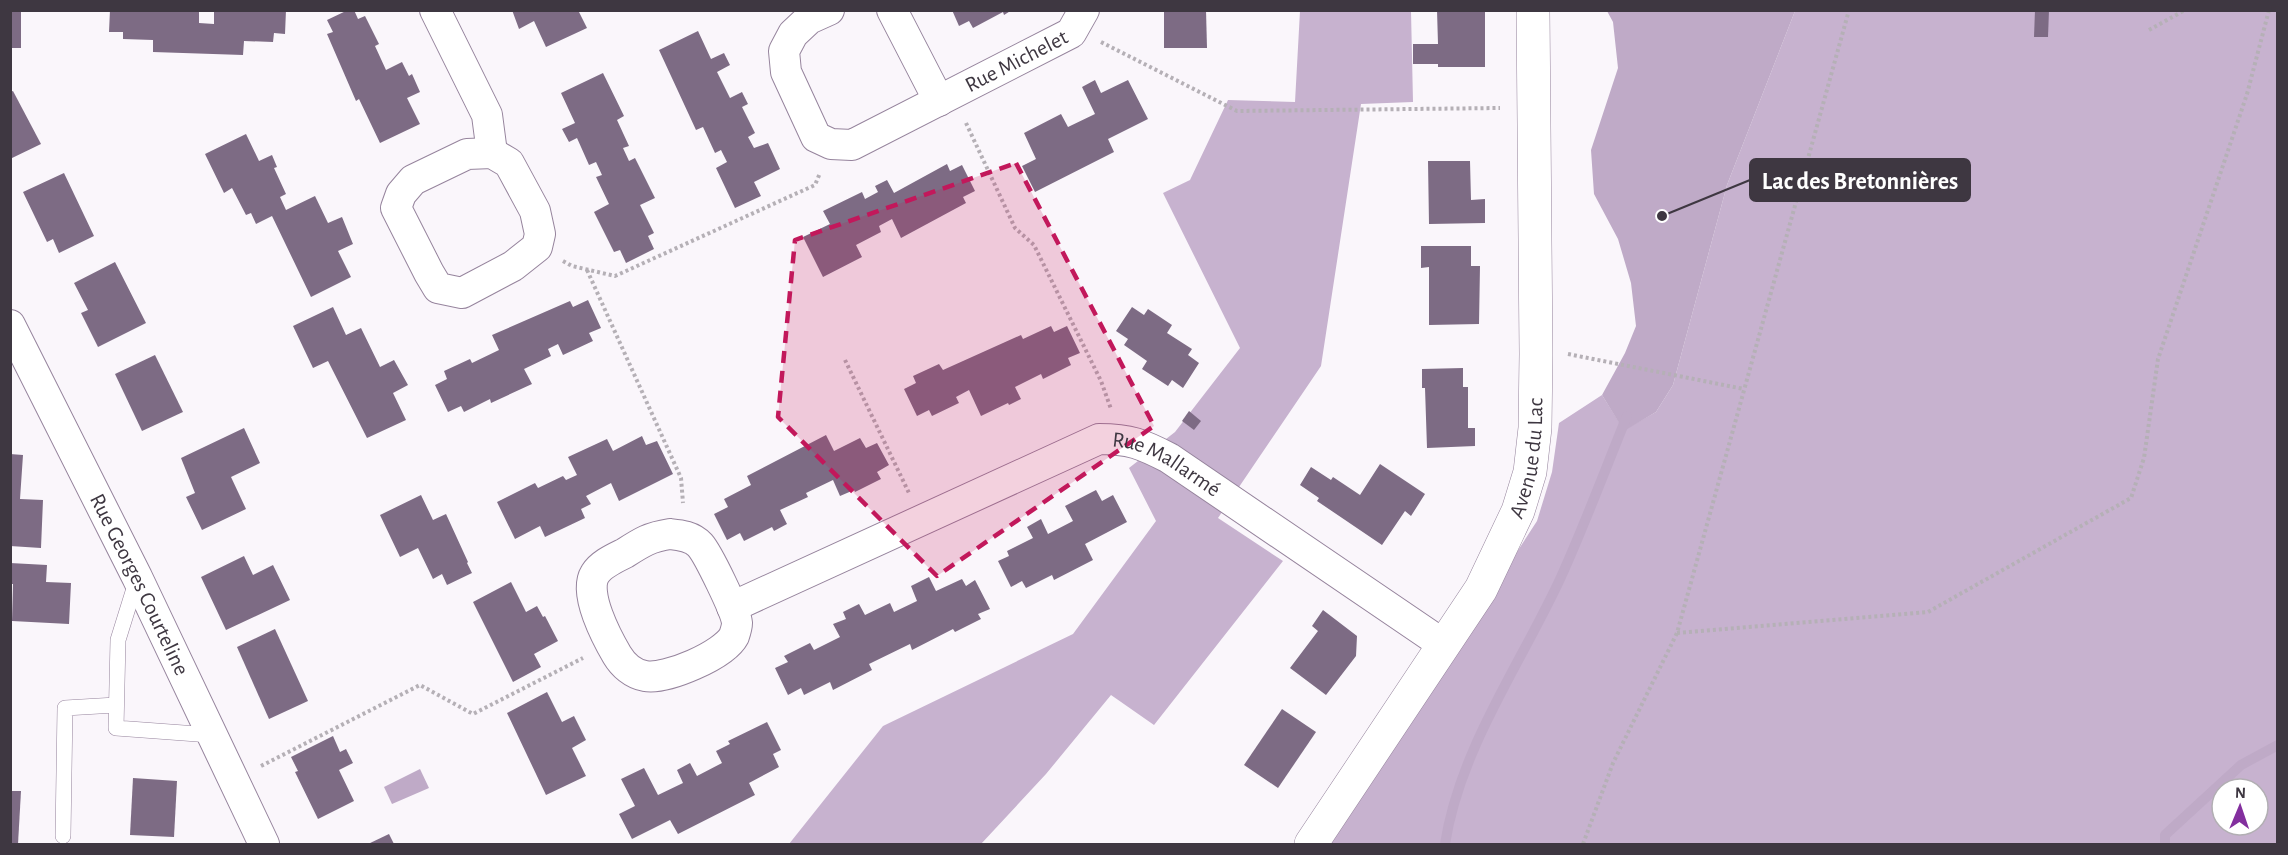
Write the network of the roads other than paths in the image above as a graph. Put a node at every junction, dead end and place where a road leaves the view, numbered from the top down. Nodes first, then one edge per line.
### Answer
1 (435, 10) edge
2 (829, 10) edge
3 (892, 10) edge
4 (1533, 10) edge
5 (1078, 22) edge
6 (947, 97) junction
7 (492, 153) junction
8 (10, 325) edge
9 (137, 577) junction
10 (732, 607) junction
11 (1444, 645) junction
12 (116, 705) junction
13 (211, 735) junction
14 (63, 836) dead end
15 (264, 844) edge
16 (1311, 844) edge

1 - 7 street
2 - 6 street, Rue Michelet
3 - 6 street
4 - 11 street, Avenue du Lac
5 - 6 street, Rue Michelet
7 - 7 street
8 - 9 street, Rue Georges Courteline
9 - 12 lane
9 - 13 street, Rue Georges Courteline
10 - 10 street
10 - 11 street, Rue Mallarmé
11 - 16 street, Avenue du Lac
12 - 13 lane
12 - 14 lane
13 - 15 street, Rue Georges Courteline

